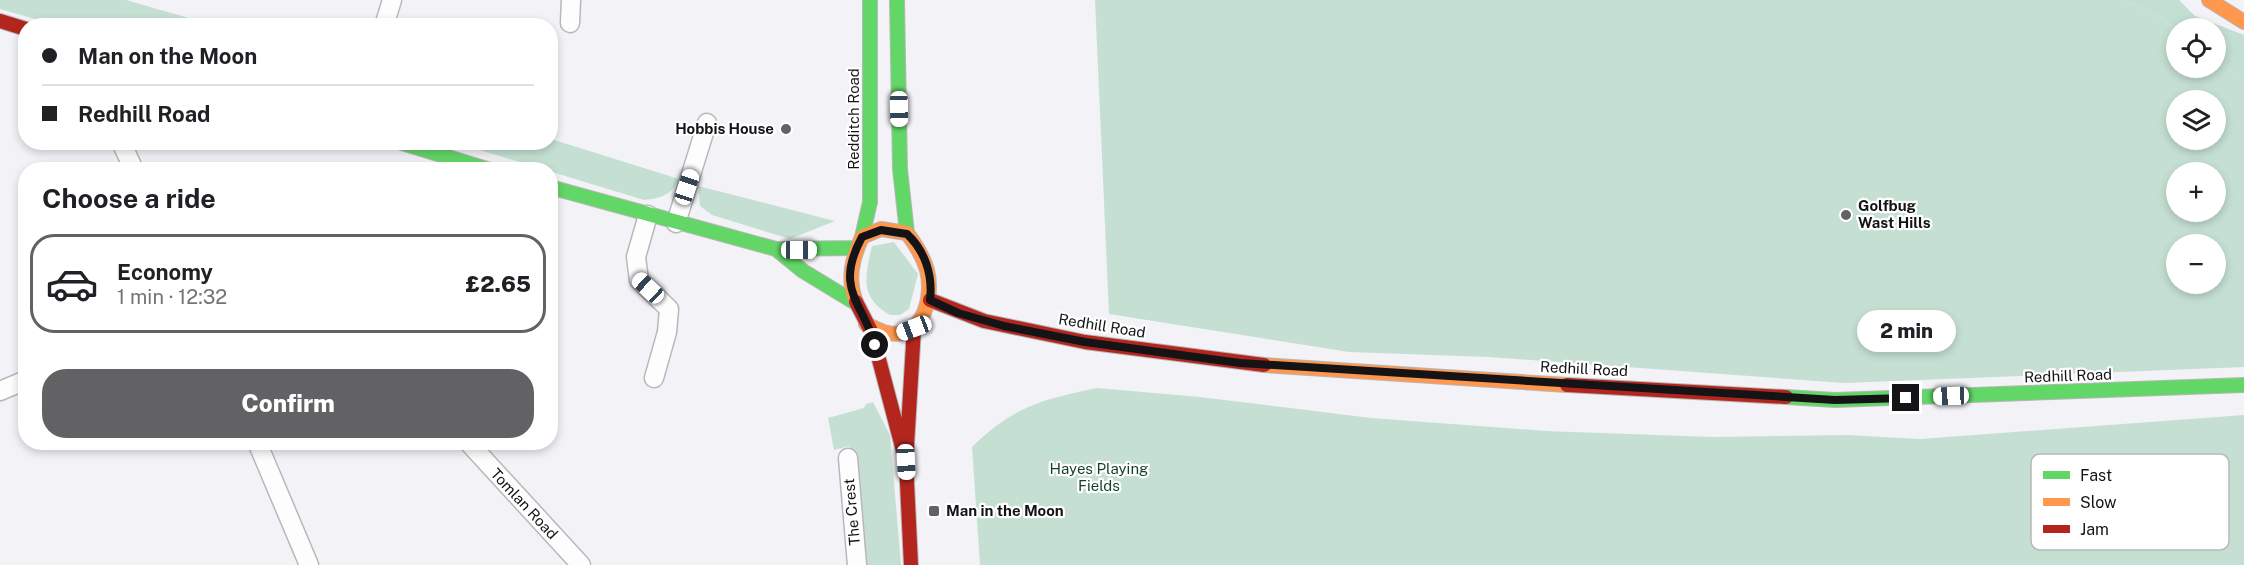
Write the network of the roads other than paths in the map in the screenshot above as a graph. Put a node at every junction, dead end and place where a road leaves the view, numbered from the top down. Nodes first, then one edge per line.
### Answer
1 (392, 0) edge
2 (571, 0) edge
3 (870, 0) edge
4 (897, 0) edge
5 (2209, 0) edge
6 (386, 18) edge
7 (0, 21) edge
8 (2244, 22) edge
9 (570, 23) dead end
10 (18, 27) edge
11 (707, 123) dead end
12 (425, 150) edge
13 (464, 162) edge
14 (558, 189) edge
15 (648, 215) junction
16 (676, 223) junction
17 (907, 234) junction
18 (859, 243) junction
19 (776, 249) junction
20 (930, 300) junction
21 (854, 302) junction
22 (866, 324) junction
23 (914, 328) junction
24 (654, 378) dead end
25 (18, 383) edge
26 (2244, 385) edge
27 (0, 391) edge
28 (260, 450) edge
29 (475, 450) edge
30 (848, 458) dead end
31 (906, 462) junction
32 (309, 565) edge
33 (581, 565) edge
34 (857, 565) edge
35 (911, 565) edge

1 - 6 street
2 - 9 street
3 - 18 main road, Redditch Road
4 - 17 main road
5 - 8 main road
7 - 10 main road
11 - 16 street
12 - 13 main road
14 - 15 main road
15 - 16 main road
15 - 24 street
16 - 19 main road
17 - 18 main road
17 - 20 main road
18 - 19 main road
18 - 21 main road
19 - 21 main road
20 - 23 main road
20 - 26 main road, Redhill Road
21 - 22 main road
22 - 23 main road
22 - 31 main road
23 - 31 main road
25 - 27 street
28 - 32 street
29 - 33 street, Tomlan Road
30 - 34 street, The Crest
31 - 35 main road

